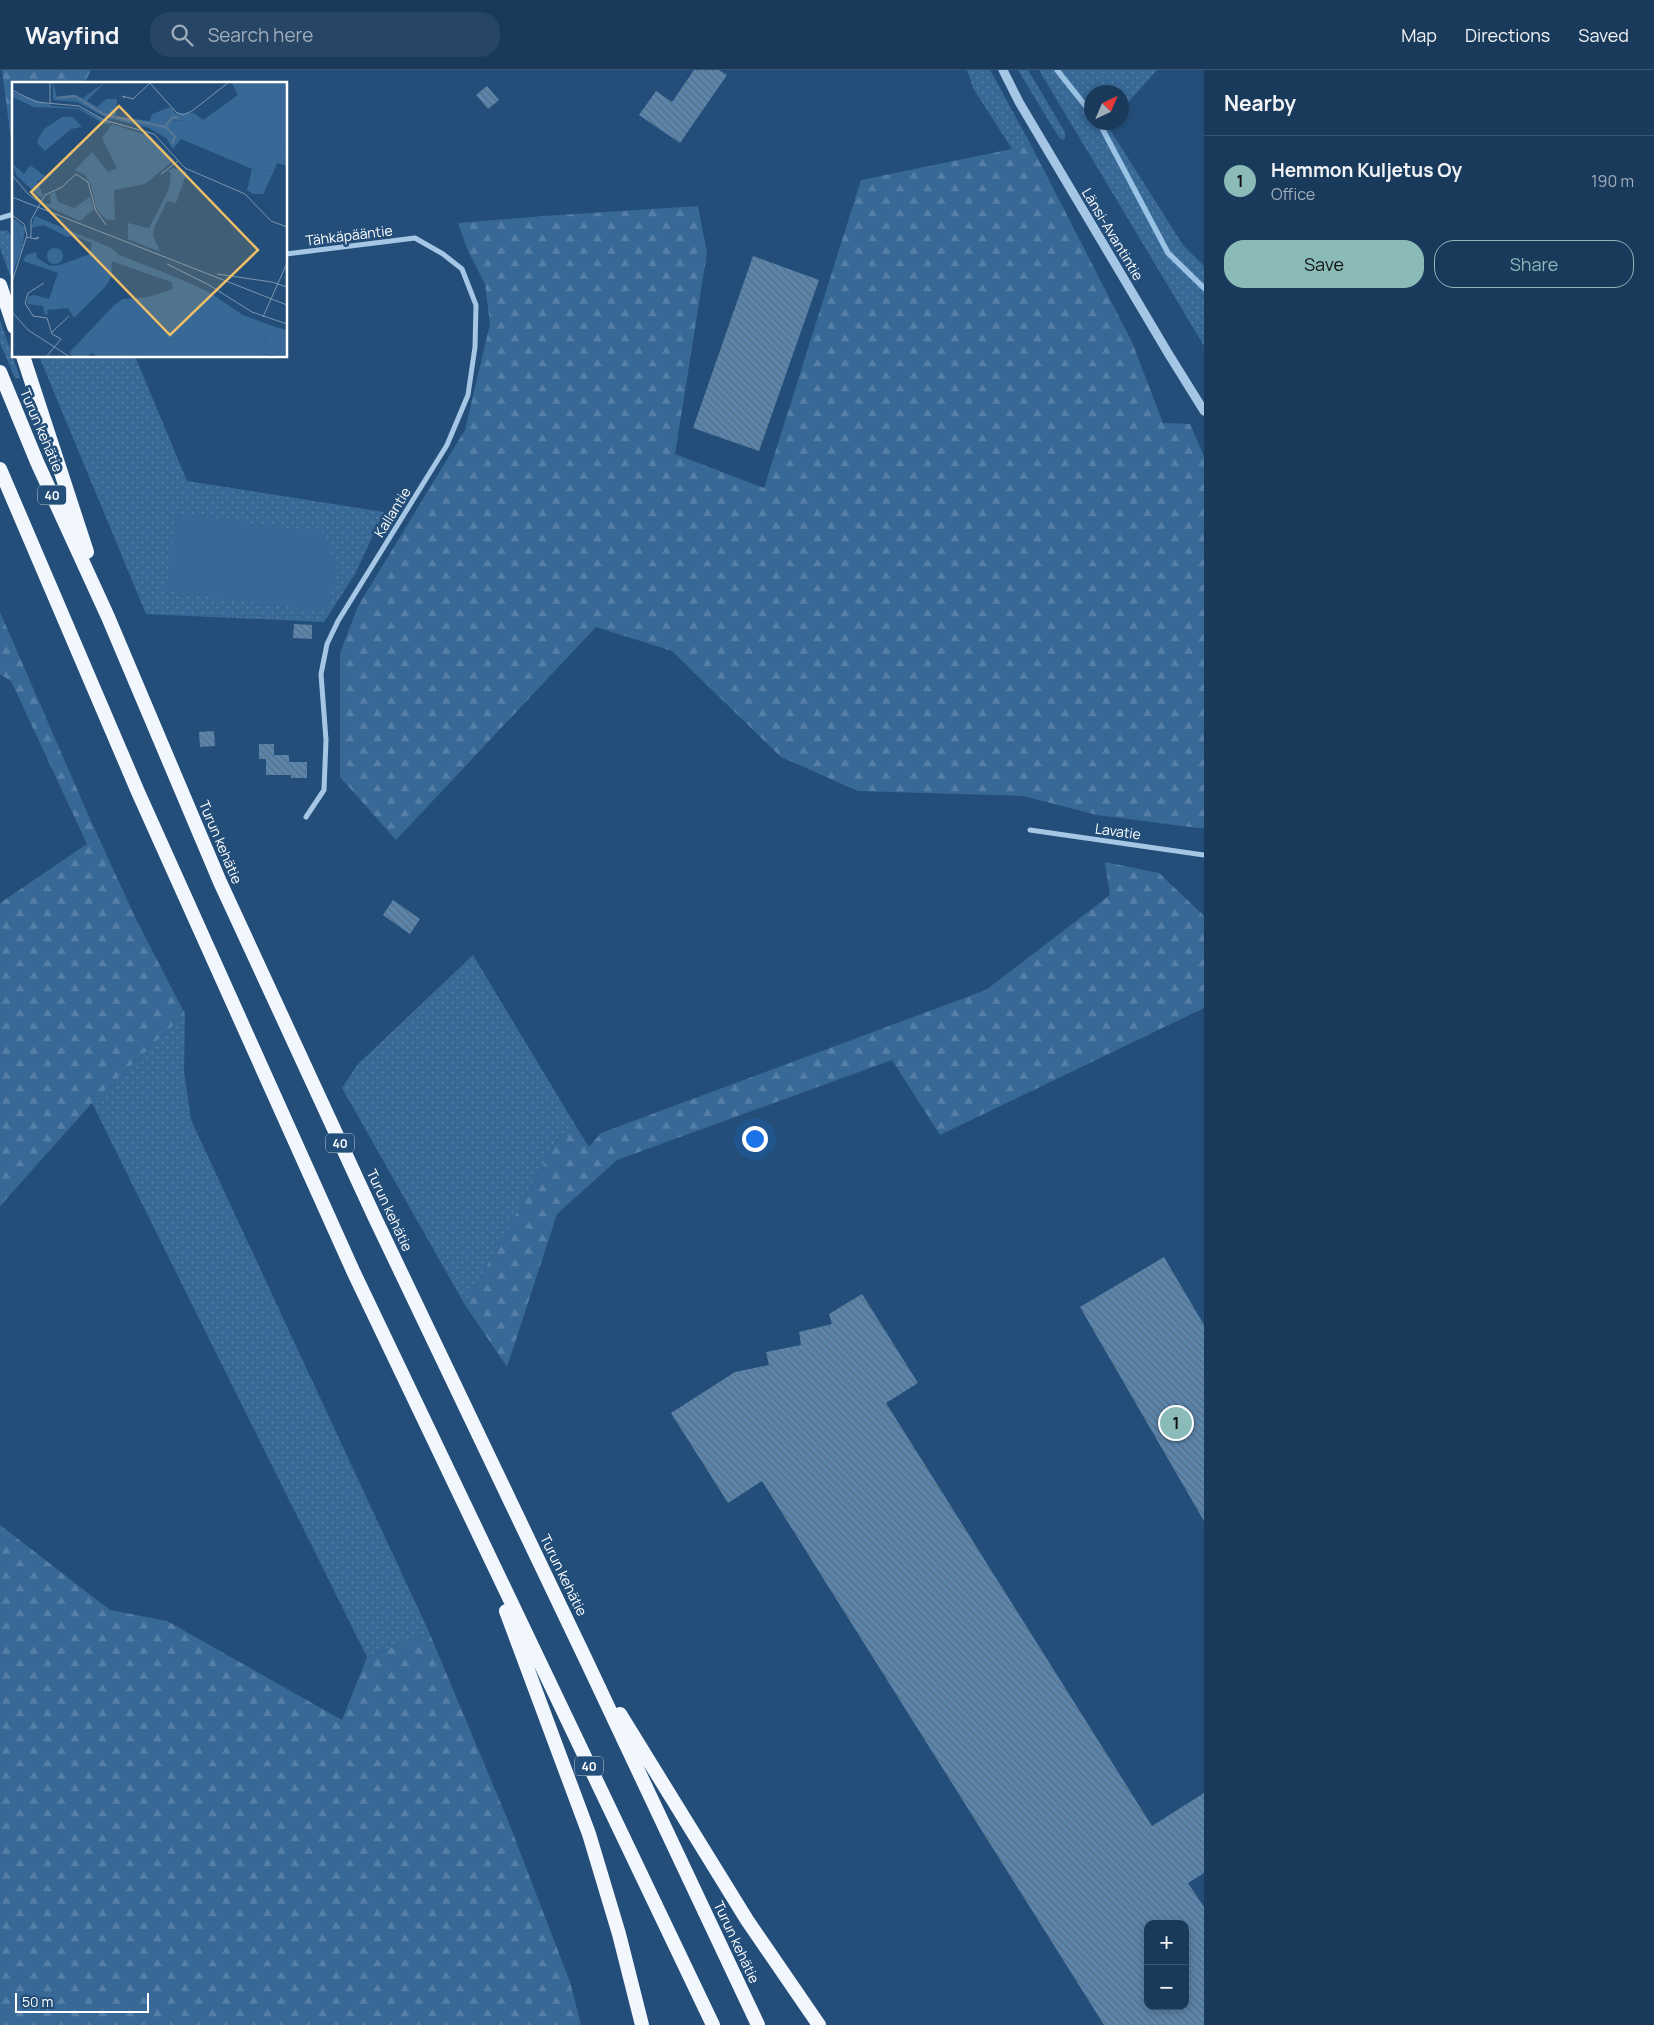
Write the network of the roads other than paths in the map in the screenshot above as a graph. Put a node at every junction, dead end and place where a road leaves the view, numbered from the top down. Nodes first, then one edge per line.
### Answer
1 (1003, 70) edge
2 (415, 238) joint
3 (288, 254) edge
4 (0, 285) edge
5 (12, 322) edge
6 (24, 358) edge
7 (0, 372) edge
8 (1204, 411) edge
9 (0, 470) edge
10 (108, 617) junction
11 (306, 817) dead end
12 (1030, 830) dead end
13 (1204, 855) edge
14 (467, 1507) junction
15 (587, 1662) junction
16 (642, 2025) edge
17 (713, 2025) edge
18 (758, 2025) edge
19 (819, 2025) edge

1 - 8 street, Länsi-Avantintie
2 - 3 street, Tähkäpääntie
2 - 11 street, Kallantie
4 - 5 highway
6 - 10 highway
7 - 10 highway, Turun kehätie / 40
9 - 14 highway, 40
10 - 15 highway, Turun kehätie / 40
12 - 13 street, Lavatie
14 - 16 highway
14 - 17 highway, 40
15 - 18 highway, Turun kehätie / 40
15 - 19 highway

